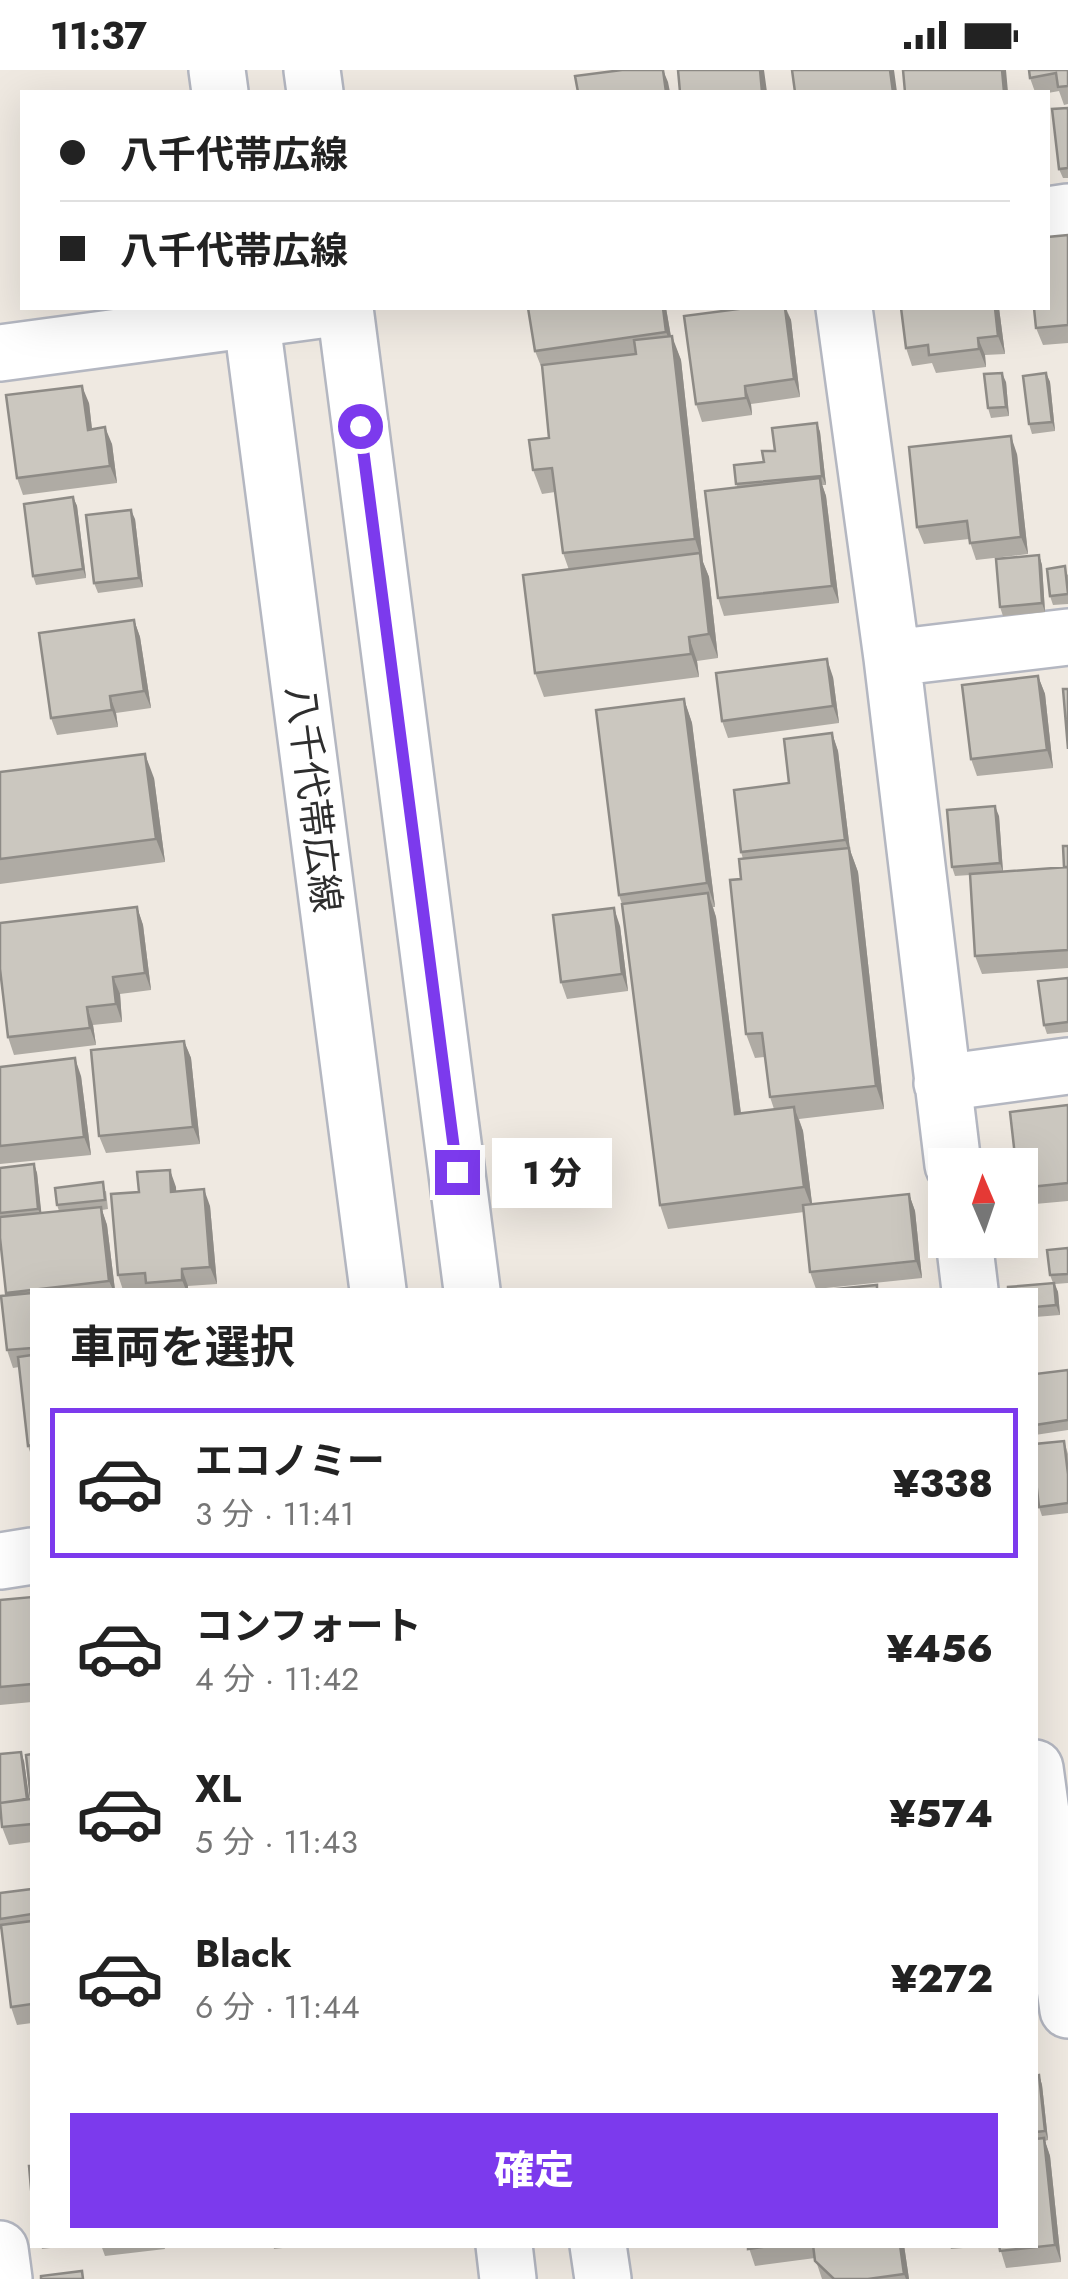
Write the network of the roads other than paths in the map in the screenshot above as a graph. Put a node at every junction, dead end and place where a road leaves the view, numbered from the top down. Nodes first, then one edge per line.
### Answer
1 (301, 310) edge
2 (346, 310) edge
3 (844, 310) edge
4 (251, 313) edge
5 (0, 353) edge
6 (1068, 637) edge
7 (892, 658) junction
8 (1068, 1066) edge
9 (942, 1083) junction
10 (952, 1148) edge
11 (966, 1258) edge
12 (378, 1288) edge
13 (472, 1288) edge
14 (970, 1288) edge
15 (1068, 1746) edge
16 (1038, 1751) edge
17 (1038, 1790) edge
18 (1068, 2010) edge
19 (504, 2248) edge
20 (598, 2248) edge
21 (0, 2249) edge
22 (4, 2279) edge
23 (508, 2279) edge
24 (603, 2279) edge

1 - 4 main road
2 - 13 main road
3 - 7 main road
4 - 5 main road
4 - 12 main road, 八千代帯広線
6 - 7 main road
7 - 9 main road
8 - 9 main road
9 - 10 main road
11 - 14 main road
15 - 16 main road
17 - 18 main road
19 - 23 main road
20 - 24 main road
21 - 22 main road

